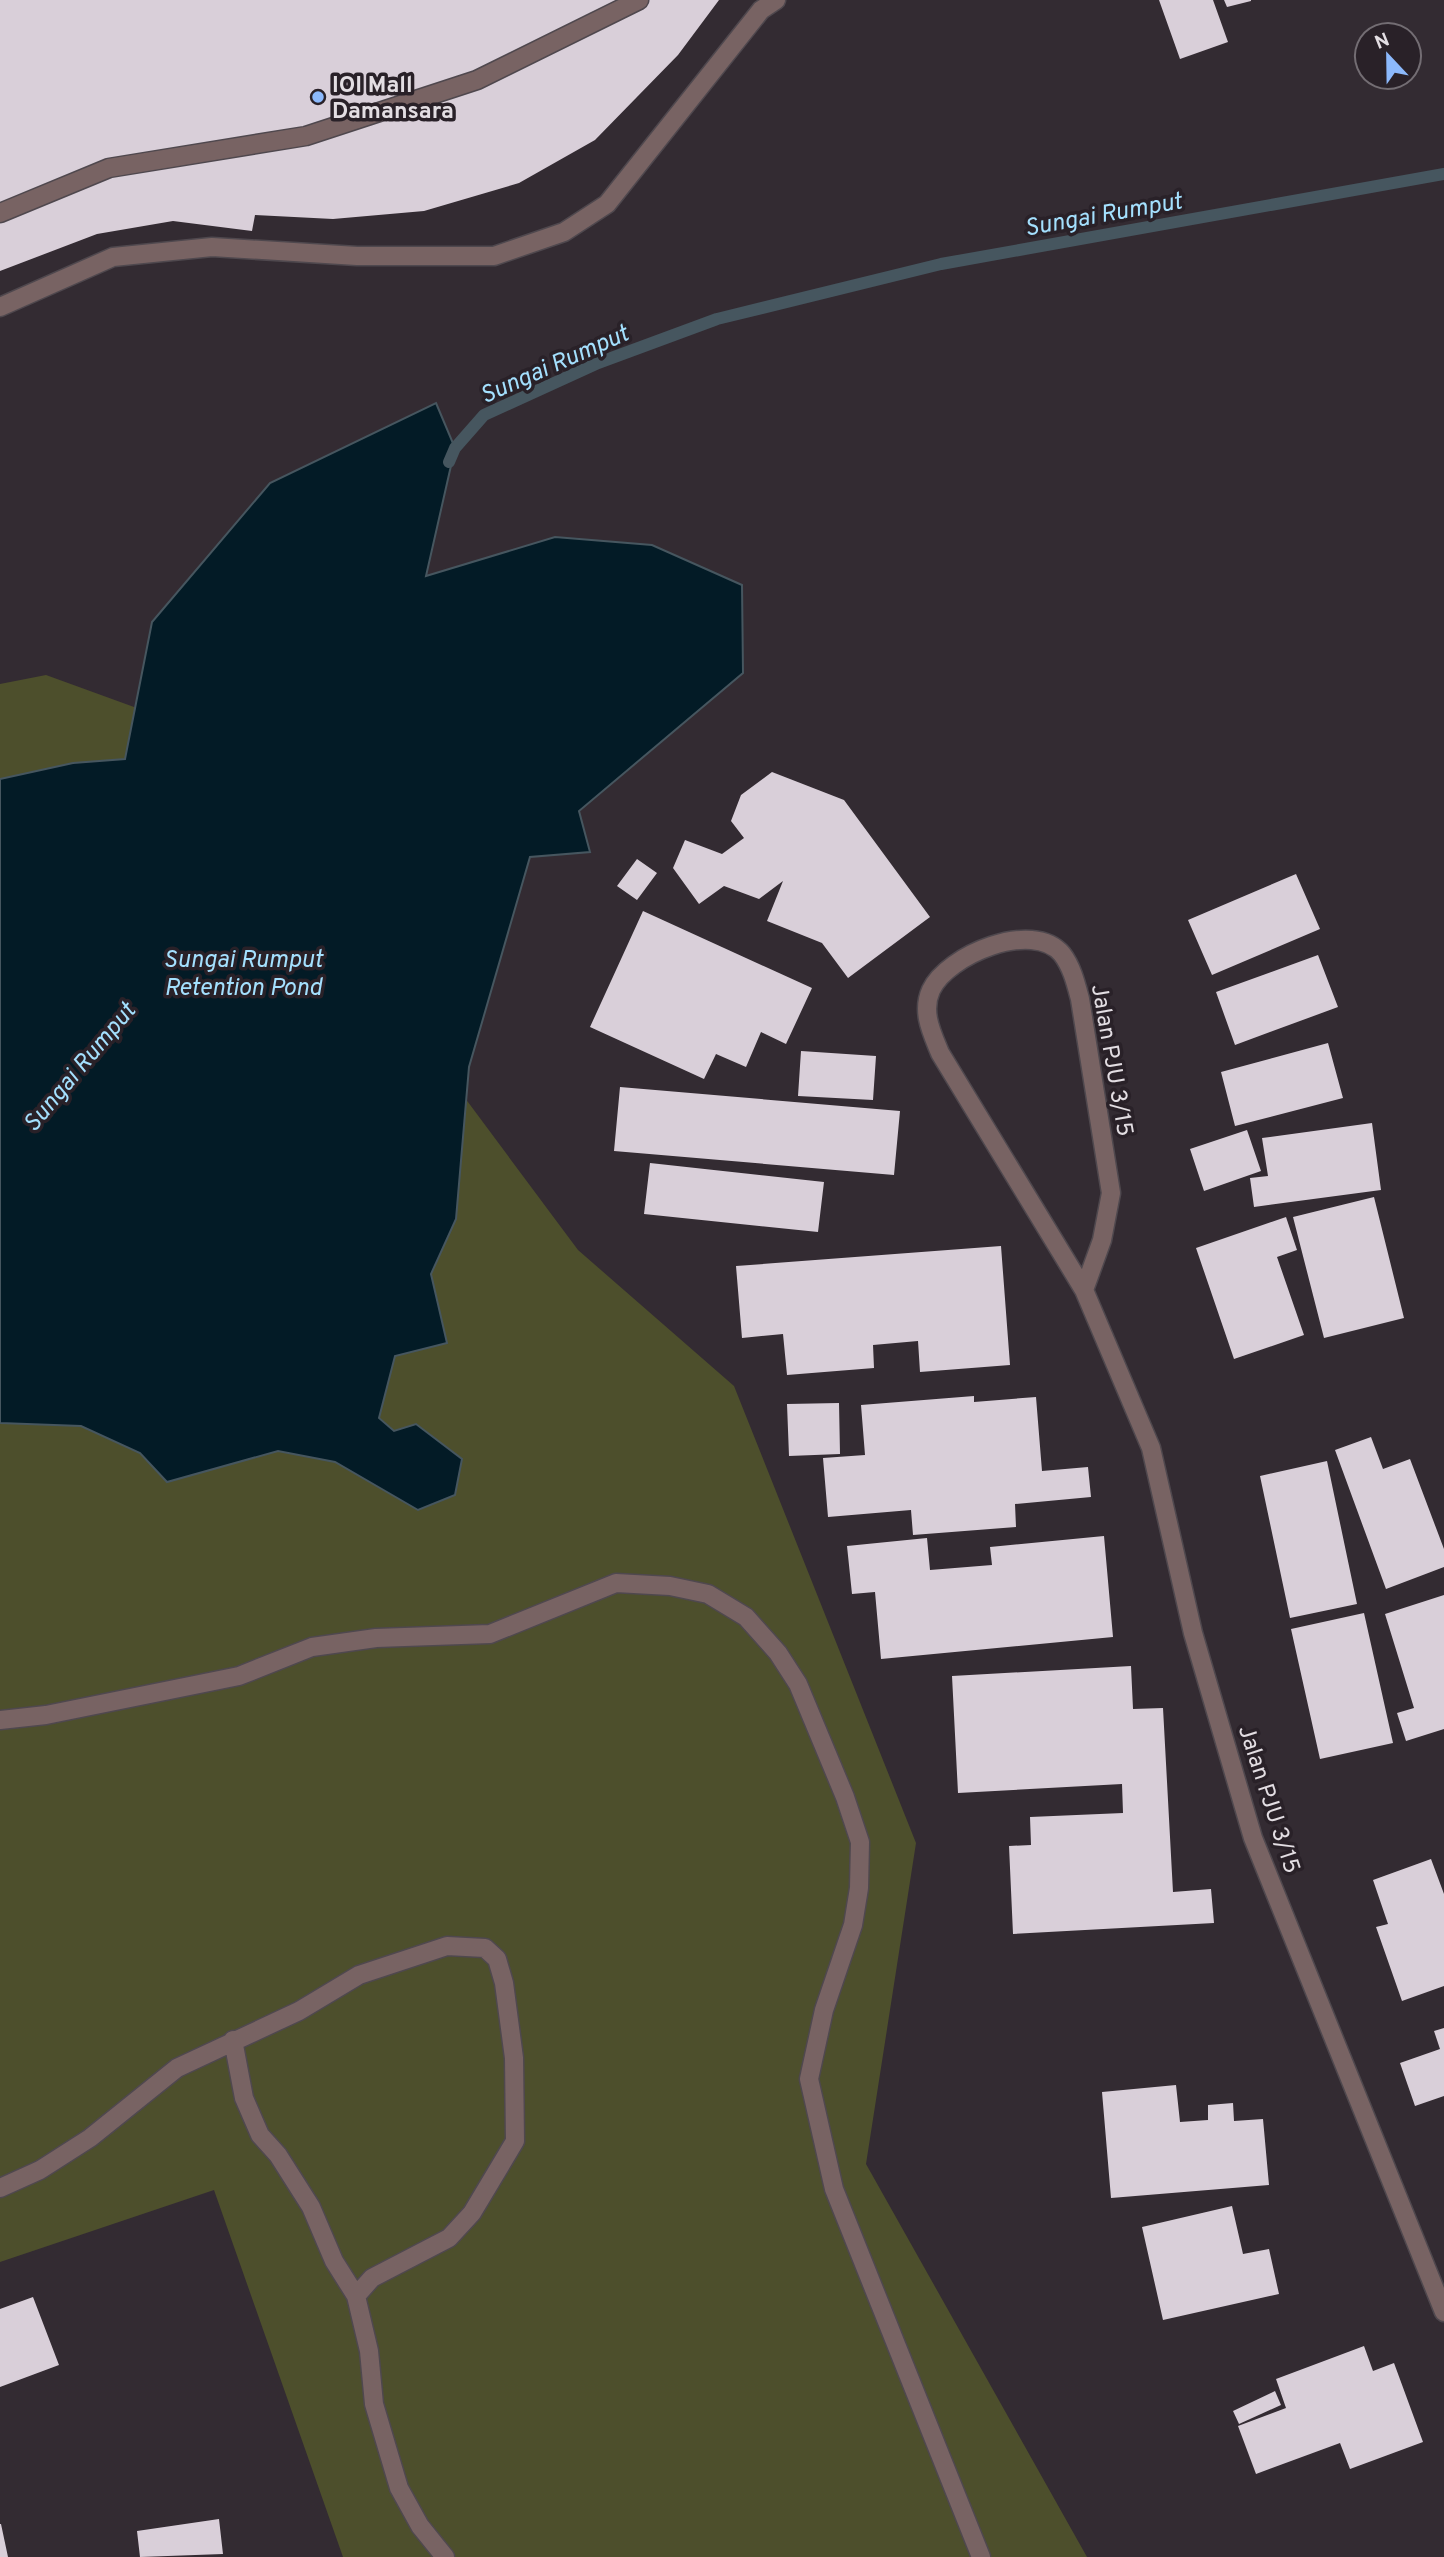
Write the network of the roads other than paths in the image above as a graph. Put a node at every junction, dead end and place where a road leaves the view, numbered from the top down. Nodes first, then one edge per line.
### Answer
1 (639, 0) edge
2 (776, 0) edge
3 (0, 213) edge
4 (0, 307) edge
5 (1084, 1290) junction
6 (0, 1720) edge
7 (233, 2040) junction
8 (0, 2188) edge
9 (356, 2296) junction
10 (1444, 2312) edge
11 (445, 2557) edge
12 (981, 2557) edge

1 - 3 street
2 - 4 street
5 - 5 street, Jalan PJU 3/15
5 - 10 street, Jalan PJU 3/15
6 - 12 street
7 - 8 street
7 - 9 street
7 - 9 street
9 - 11 street

